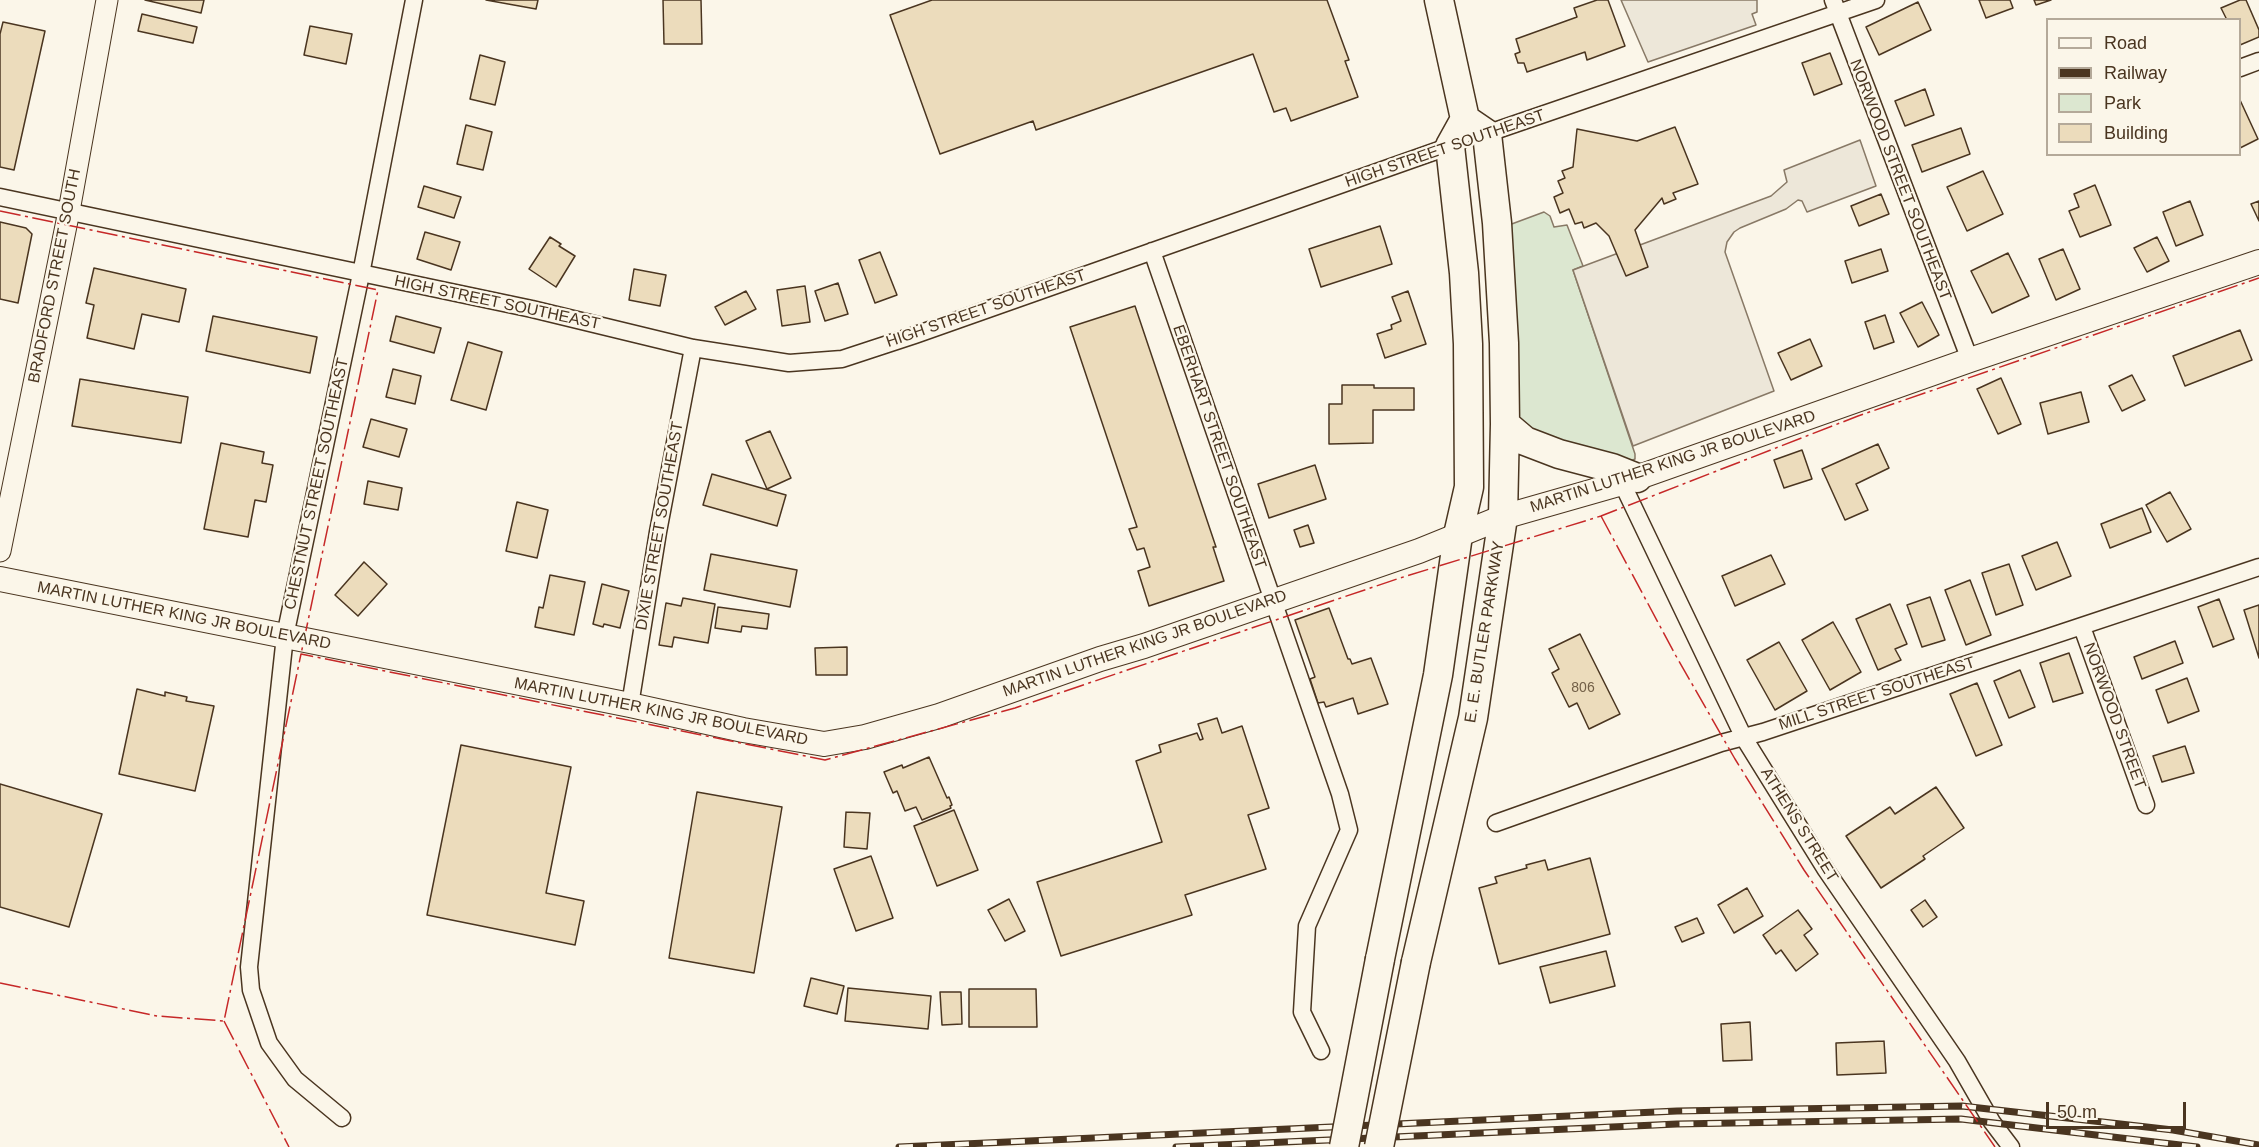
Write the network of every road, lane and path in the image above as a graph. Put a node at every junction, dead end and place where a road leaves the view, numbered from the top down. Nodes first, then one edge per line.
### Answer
1 (107, 0) edge
2 (414, 0) edge
3 (1439, 0) edge
4 (1876, 0) edge
5 (1835, 7) edge
6 (2259, 61) edge
7 (2241, 68) edge
8 (1476, 126) junction
9 (1450, 146) junction
10 (0, 197) edge
11 (69, 211) junction
12 (1152, 251) junction
13 (2259, 262) edge
14 (362, 274) junction
15 (693, 348) junction
16 (1970, 360) junction
17 (1505, 424) junction
18 (1630, 480) junction
19 (1503, 517) junction
20 (1458, 535) junction
21 (0, 551) edge
22 (2259, 567) edge
23 (0, 579) edge
24 (1272, 601) junction
25 (2082, 627) junction
26 (285, 636) junction
27 (630, 705) junction
28 (1744, 738) junction
29 (2146, 805) dead end
30 (1496, 823) dead end
31 (1321, 1051) dead end
32 (342, 1118) dead end
33 (1344, 1147) edge
34 (1379, 1147) edge
35 (2011, 1147) edge

1 - 11 street, BRADFORD STREET SOUTH
2 - 14 street, CHESTNUT STREET SOUTHEAST
3 - 8 highway, E. E. BUTLER PARKWAY
4 - 5 street, HIGH STREET SOUTHEAST
5 - 8 street, HIGH STREET SOUTHEAST
5 - 16 street, NORWOOD STREET SOUTHEAST
6 - 7 street
8 - 9 highway
8 - 17 highway, E. E. BUTLER PARKWAY
9 - 12 street, HIGH STREET SOUTHEAST
9 - 20 highway
10 - 11 street, HIGH STREET SOUTHEAST
11 - 14 street, HIGH STREET SOUTHEAST
11 - 21 street, BRADFORD STREET SOUTH
12 - 15 street, HIGH STREET SOUTHEAST
12 - 24 street, EBERHART STREET SOUTHEAST
13 - 16 main road, MARTIN LUTHER KING JR BOULEVARD
14 - 15 street, HIGH STREET SOUTHEAST
14 - 26 street, CHESTNUT STREET SOUTHEAST
15 - 27 street, DIXIE STREET SOUTHEAST
16 - 18 main road, MARTIN LUTHER KING JR BOULEVARD
17 - 18 highway
17 - 19 highway, E. E. BUTLER PARKWAY
18 - 19 main road, MARTIN LUTHER KING JR BOULEVARD
18 - 28 street, ATHENS STREET
19 - 20 main road, MARTIN LUTHER KING JR BOULEVARD
19 - 34 highway, E. E. BUTLER PARKWAY, bridge
20 - 24 main road, MARTIN LUTHER KING JR BOULEVARD
20 - 33 highway, bridge
22 - 25 street, MILL STREET SOUTHEAST
23 - 26 main road, MARTIN LUTHER KING JR BOULEVARD
24 - 27 main road, MARTIN LUTHER KING JR BOULEVARD
24 - 31 street, EBERHART STREET SOUTHEAST
25 - 28 street, MILL STREET SOUTHEAST
25 - 29 street, NORWOOD STREET
26 - 27 main road, MARTIN LUTHER KING JR BOULEVARD
26 - 32 street, CHESTNUT STREET SOUTHEAST
28 - 30 street, MILL STREET SOUTHEAST
28 - 35 street, ATHENS STREET

